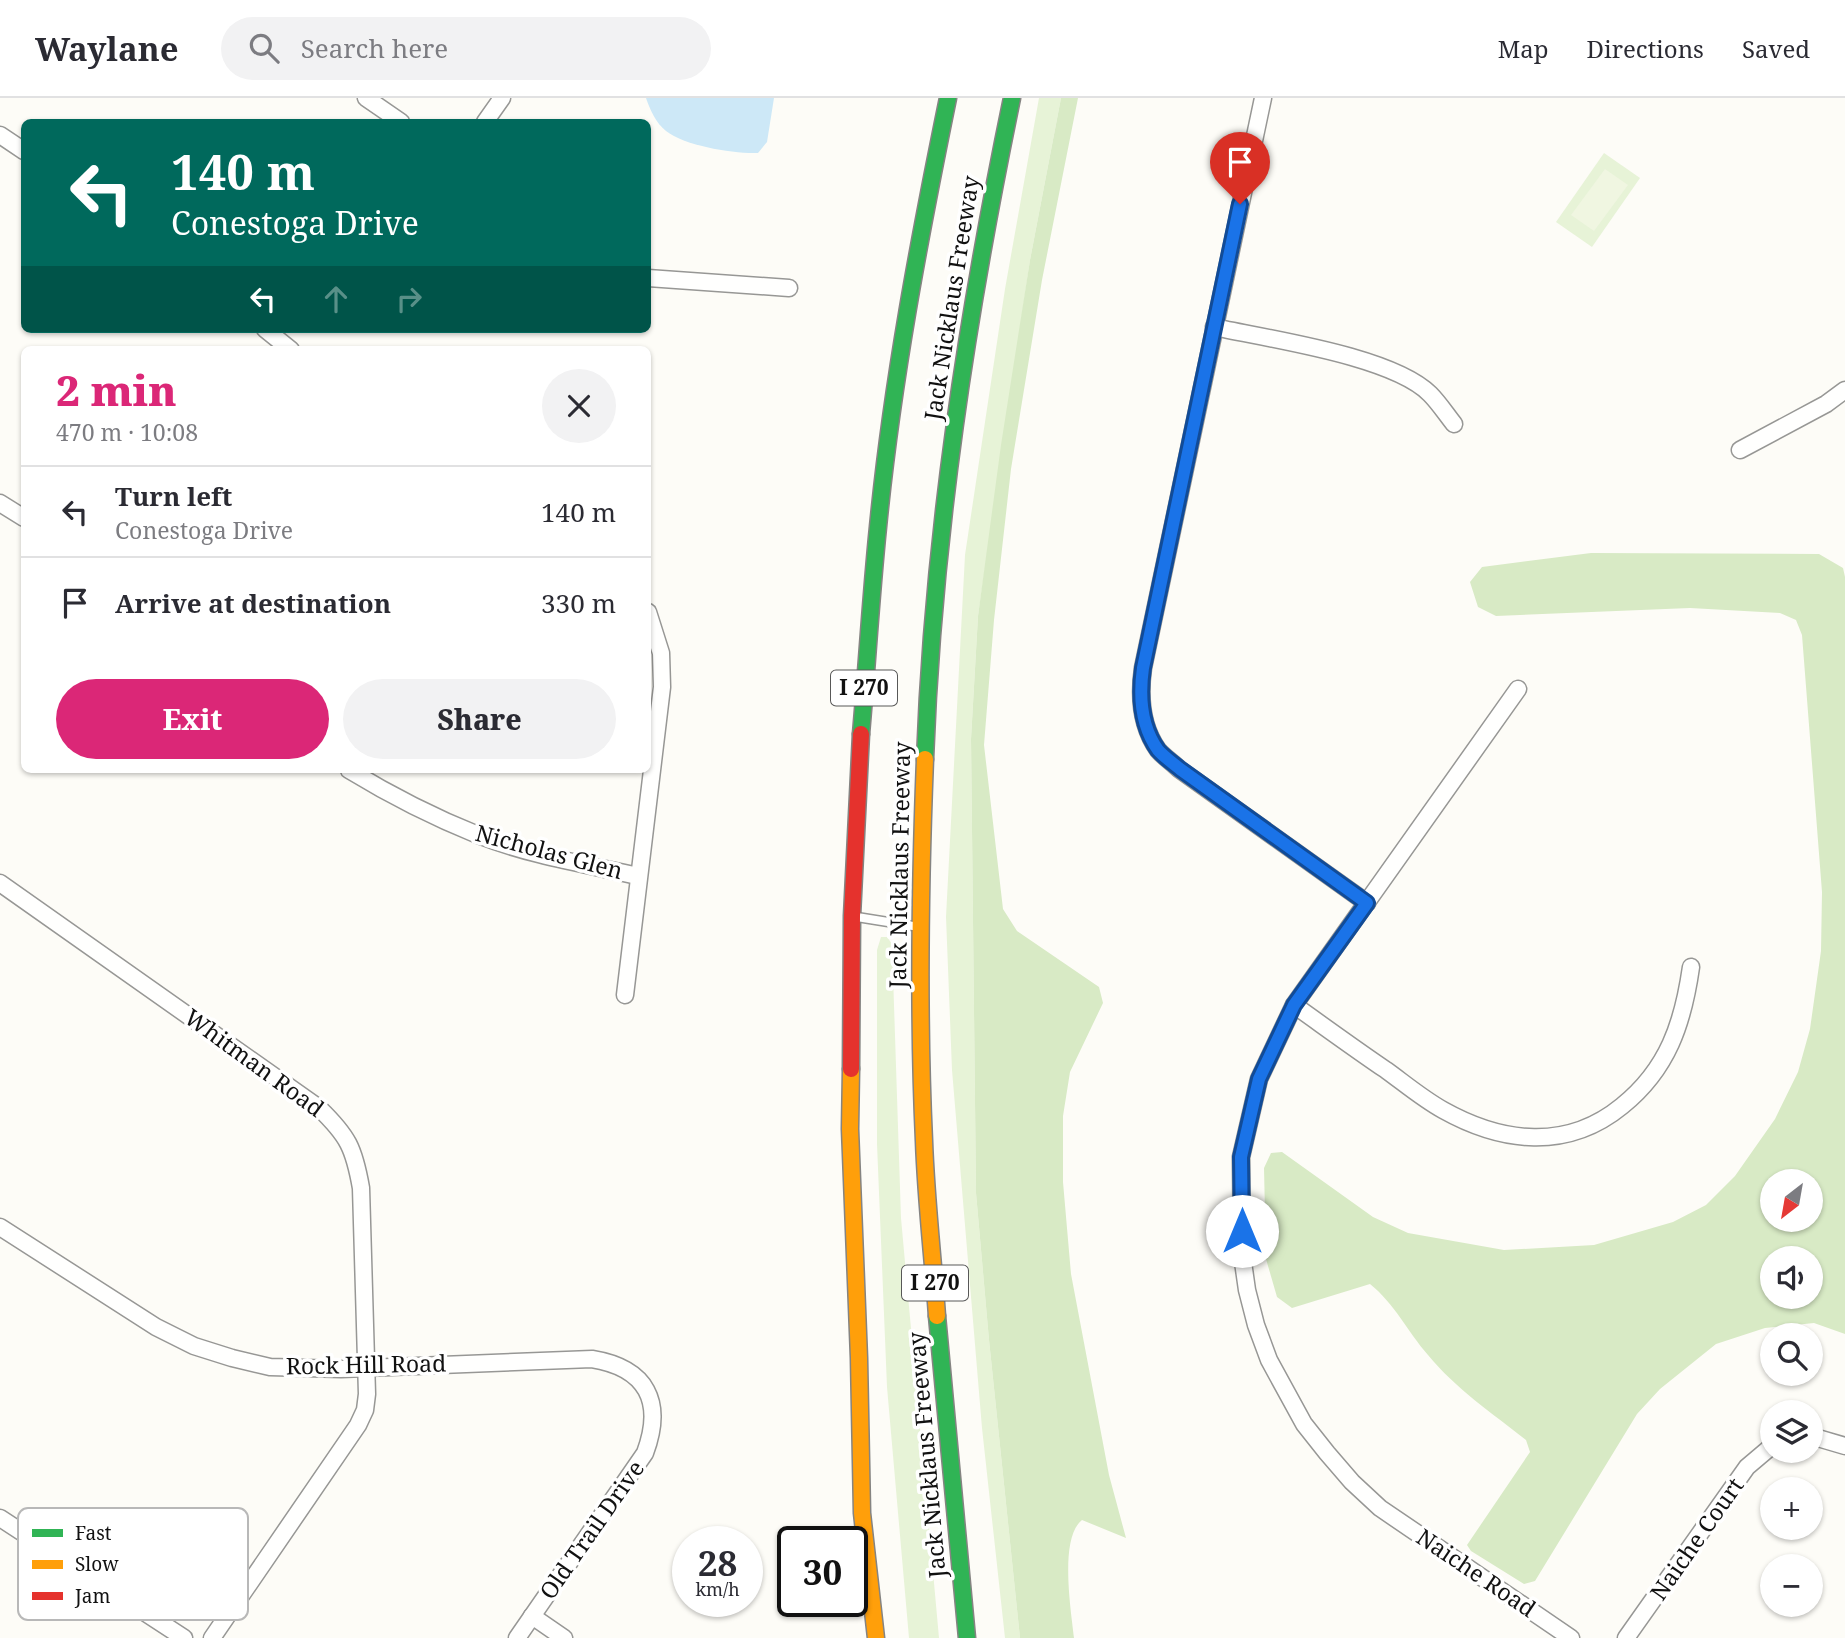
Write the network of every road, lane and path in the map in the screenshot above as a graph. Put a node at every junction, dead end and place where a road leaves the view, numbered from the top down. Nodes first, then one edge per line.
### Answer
1 (502, 98) edge
2 (948, 98) edge
3 (1012, 98) edge
4 (1263, 98) edge
5 (377, 101) edge
6 (398, 119) edge
7 (487, 119) edge
8 (0, 135) edge
9 (21, 150) edge
10 (651, 278) edge
11 (789, 288) dead end
12 (1214, 327) junction
13 (270, 333) edge
14 (286, 346) edge
15 (1845, 390) edge
16 (1454, 424) dead end
17 (1740, 450) dead end
18 (0, 503) edge
19 (21, 516) edge
20 (651, 621) edge
21 (1518, 689) dead end
22 (354, 773) edge
23 (638, 876) junction
24 (0, 883) edge
25 (1367, 903) junction
26 (852, 916) junction
27 (919, 927) junction
28 (1691, 967) dead end
29 (625, 995) dead end
30 (1294, 1005) junction
31 (0, 1227) edge
32 (367, 1368) junction
33 (653, 1417) joint
34 (1823, 1440) edge
35 (1845, 1446) edge
36 (1760, 1454) edge
37 (862, 1513) junction
38 (0, 1518) edge
39 (18, 1530) edge
40 (248, 1585) edge
41 (532, 1616) junction
42 (156, 1620) edge
43 (224, 1620) edge
44 (184, 1638) edge
45 (212, 1638) edge
46 (517, 1638) edge
47 (564, 1638) edge
48 (867, 1638) edge
49 (876, 1638) edge
50 (967, 1638) edge
51 (1571, 1638) edge
52 (1626, 1638) edge

1 - 7 street
2 - 26 highway, Jack Nicklaus Freeway / I 270
3 - 27 highway, Jack Nicklaus Freeway / I 270
4 - 12 street
5 - 6 street
8 - 9 street
10 - 11 street
12 - 16 street
12 - 25 street
13 - 14 street
15 - 17 street
18 - 19 street
20 - 23 street
21 - 25 street, Naiche Road
22 - 23 street, Nicholas Glen
23 - 29 street
24 - 32 street, Whitman Road
25 - 30 street, Naiche Road
26 - 27 lane
26 - 37 highway, Jack Nicklaus Freeway / I 270
27 - 50 highway, Jack Nicklaus Freeway / I 270
28 - 30 street
30 - 51 street, Naiche Road
31 - 32 street, Rock Hill Road
32 - 33 street, Rock Hill Road
32 - 40 street, Whitman Road
33 - 41 street, Old Trail Drive
34 - 35 street
36 - 52 street, Naiche Court
37 - 48 highway
37 - 49 highway, Jack Nicklaus Freeway / I 270
38 - 39 street
41 - 46 street, Old Trail Drive
41 - 47 street
42 - 44 street
43 - 45 street, Whitman Road

